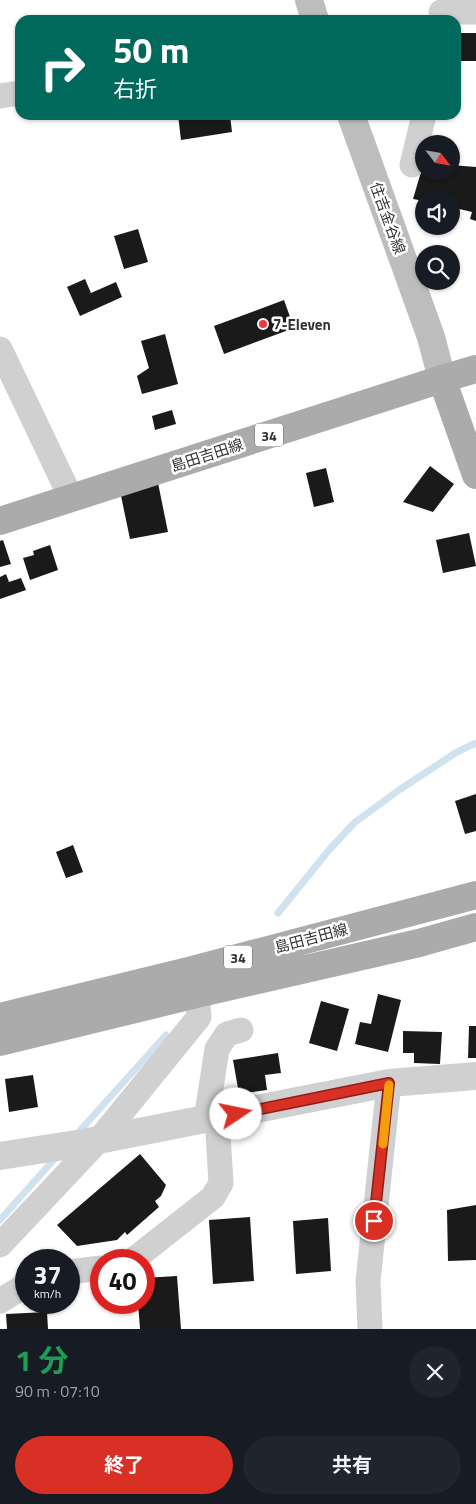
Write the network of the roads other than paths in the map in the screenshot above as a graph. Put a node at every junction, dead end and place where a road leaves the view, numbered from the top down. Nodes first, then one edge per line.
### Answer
1 (308, 0) edge
2 (441, 11) edge
3 (476, 12) edge
4 (314, 15) edge
5 (15, 94) edge
6 (0, 96) edge
7 (353, 120) edge
8 (423, 120) edge
9 (412, 165) dead end
10 (0, 349) edge
11 (476, 369) edge
12 (442, 379) junction
13 (476, 475) edge
14 (71, 498) junction
15 (0, 521) edge
16 (476, 895) edge
17 (476, 928) edge
18 (197, 994) junction
19 (0, 1017) edge
20 (241, 1030) dead end
21 (0, 1042) edge
22 (476, 1076) edge
23 (389, 1083) junction
24 (211, 1119) junction
25 (91, 1142) junction
26 (0, 1156) edge
27 (0, 1245) edge
28 (147, 1249) edge
29 (15, 1292) edge
30 (0, 1301) edge
31 (370, 1329) edge

1 - 4 main road
2 - 3 street
5 - 6 street
7 - 12 main road, 住吉金谷線
8 - 9 street
10 - 14 street
11 - 12 main road, 島田吉田線 / 34
12 - 13 main road
12 - 14 main road, 島田吉田線 / 34
14 - 15 main road, 島田吉田線 / 34
16 - 19 main road, 島田吉田線 / 34
17 - 18 main road, 島田吉田線 / 34
18 - 21 main road, 島田吉田線 / 34
18 - 25 street
20 - 24 street
22 - 23 street
23 - 24 street
23 - 31 street
24 - 25 street
24 - 28 street
25 - 26 street
25 - 27 street
29 - 30 street

